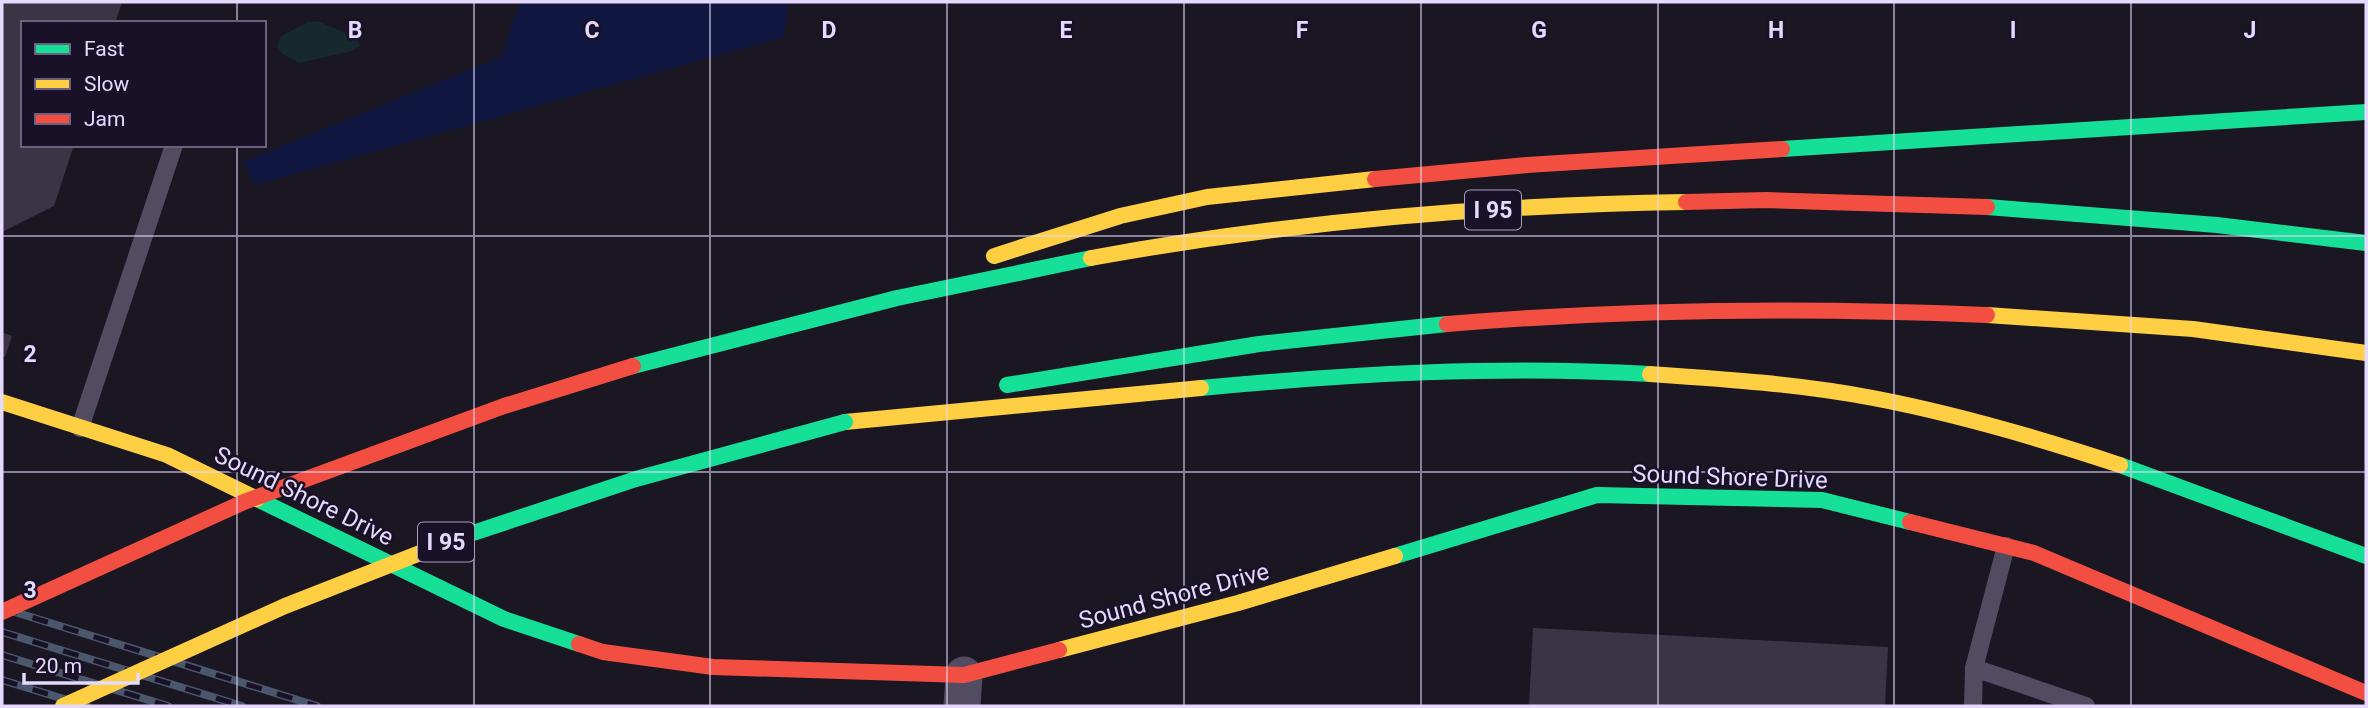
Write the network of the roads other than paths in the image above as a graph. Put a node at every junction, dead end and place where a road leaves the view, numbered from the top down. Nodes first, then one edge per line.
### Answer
1 (2366, 112) edge
2 (173, 147) edge
3 (2366, 243) edge
4 (975, 262) dead end
5 (948, 270) dead end
6 (764, 329) junction
7 (2366, 353) edge
8 (992, 388) dead end
9 (965, 394) dead end
10 (2, 402) edge
11 (845, 422) junction
12 (80, 428) junction
13 (2006, 546) junction
14 (2366, 556) edge
15 (2, 611) edge
16 (1975, 668) junction
17 (963, 691) edge
18 (2366, 694) edge
19 (62, 706) edge
20 (1973, 706) edge
21 (2086, 706) edge

1 - 4 main road
2 - 12 lane
3 - 6 main road, I 95
5 - 6 main road
6 - 15 main road, I 95, bridge
7 - 8 main road
9 - 11 main road, I 95
10 - 12 main road, Sound Shore Drive
11 - 14 main road
11 - 19 main road, I 95, bridge
12 - 17 main road, Sound Shore Drive
13 - 16 lane
13 - 17 main road, Sound Shore Drive
13 - 18 main road, Sound Shore Drive
16 - 20 lane
16 - 21 lane

